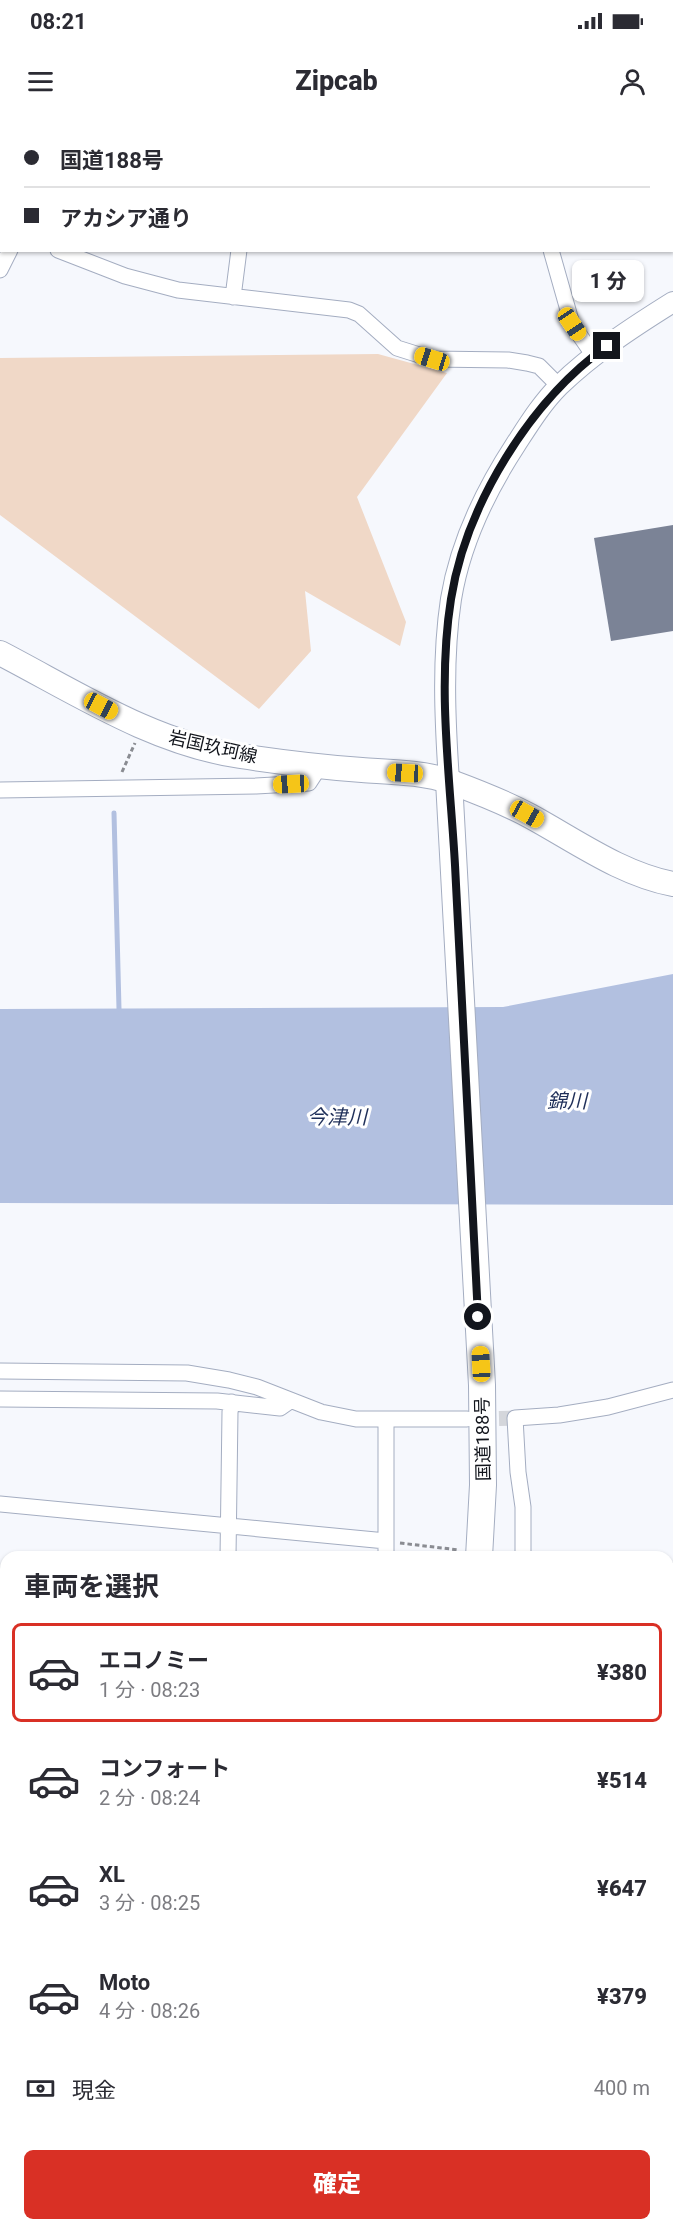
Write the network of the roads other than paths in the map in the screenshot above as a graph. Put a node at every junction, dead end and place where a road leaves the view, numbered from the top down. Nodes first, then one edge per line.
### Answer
1 (9, 252) edge
2 (63, 252) edge
3 (238, 252) edge
4 (552, 252) edge
5 (0, 270) edge
6 (233, 297) junction
7 (673, 302) edge
8 (594, 356) junction
9 (559, 386) junction
10 (0, 652) edge
11 (320, 766) junction
12 (449, 781) junction
13 (0, 790) edge
14 (673, 884) edge
15 (0, 1371) edge
16 (673, 1390) edge
17 (0, 1399) edge
18 (290, 1401) junction
19 (232, 1402) junction
20 (467, 1419) tunnel mouth
21 (386, 1421) junction
22 (0, 1504) edge
23 (228, 1526) junction
24 (386, 1541) junction
25 (228, 1551) edge
26 (386, 1551) edge
27 (472, 1551) edge
28 (526, 1551) edge

1 - 5 street
2 - 6 street
3 - 6 street
4 - 8 street
6 - 9 street
7 - 8 street
8 - 9 street
9 - 12 street
10 - 11 main road, 岩国玖珂線
11 - 12 main road, 岩国玖珂線
11 - 13 street
12 - 14 main road, 岩国玖珂線
12 - 27 highway, 国道188号
15 - 18 street
16 - 28 street
17 - 19 street
18 - 19 street
18 - 21 street
19 - 23 street
20 - 21 street
21 - 24 street
22 - 23 street
23 - 24 street
23 - 25 street
24 - 26 street

